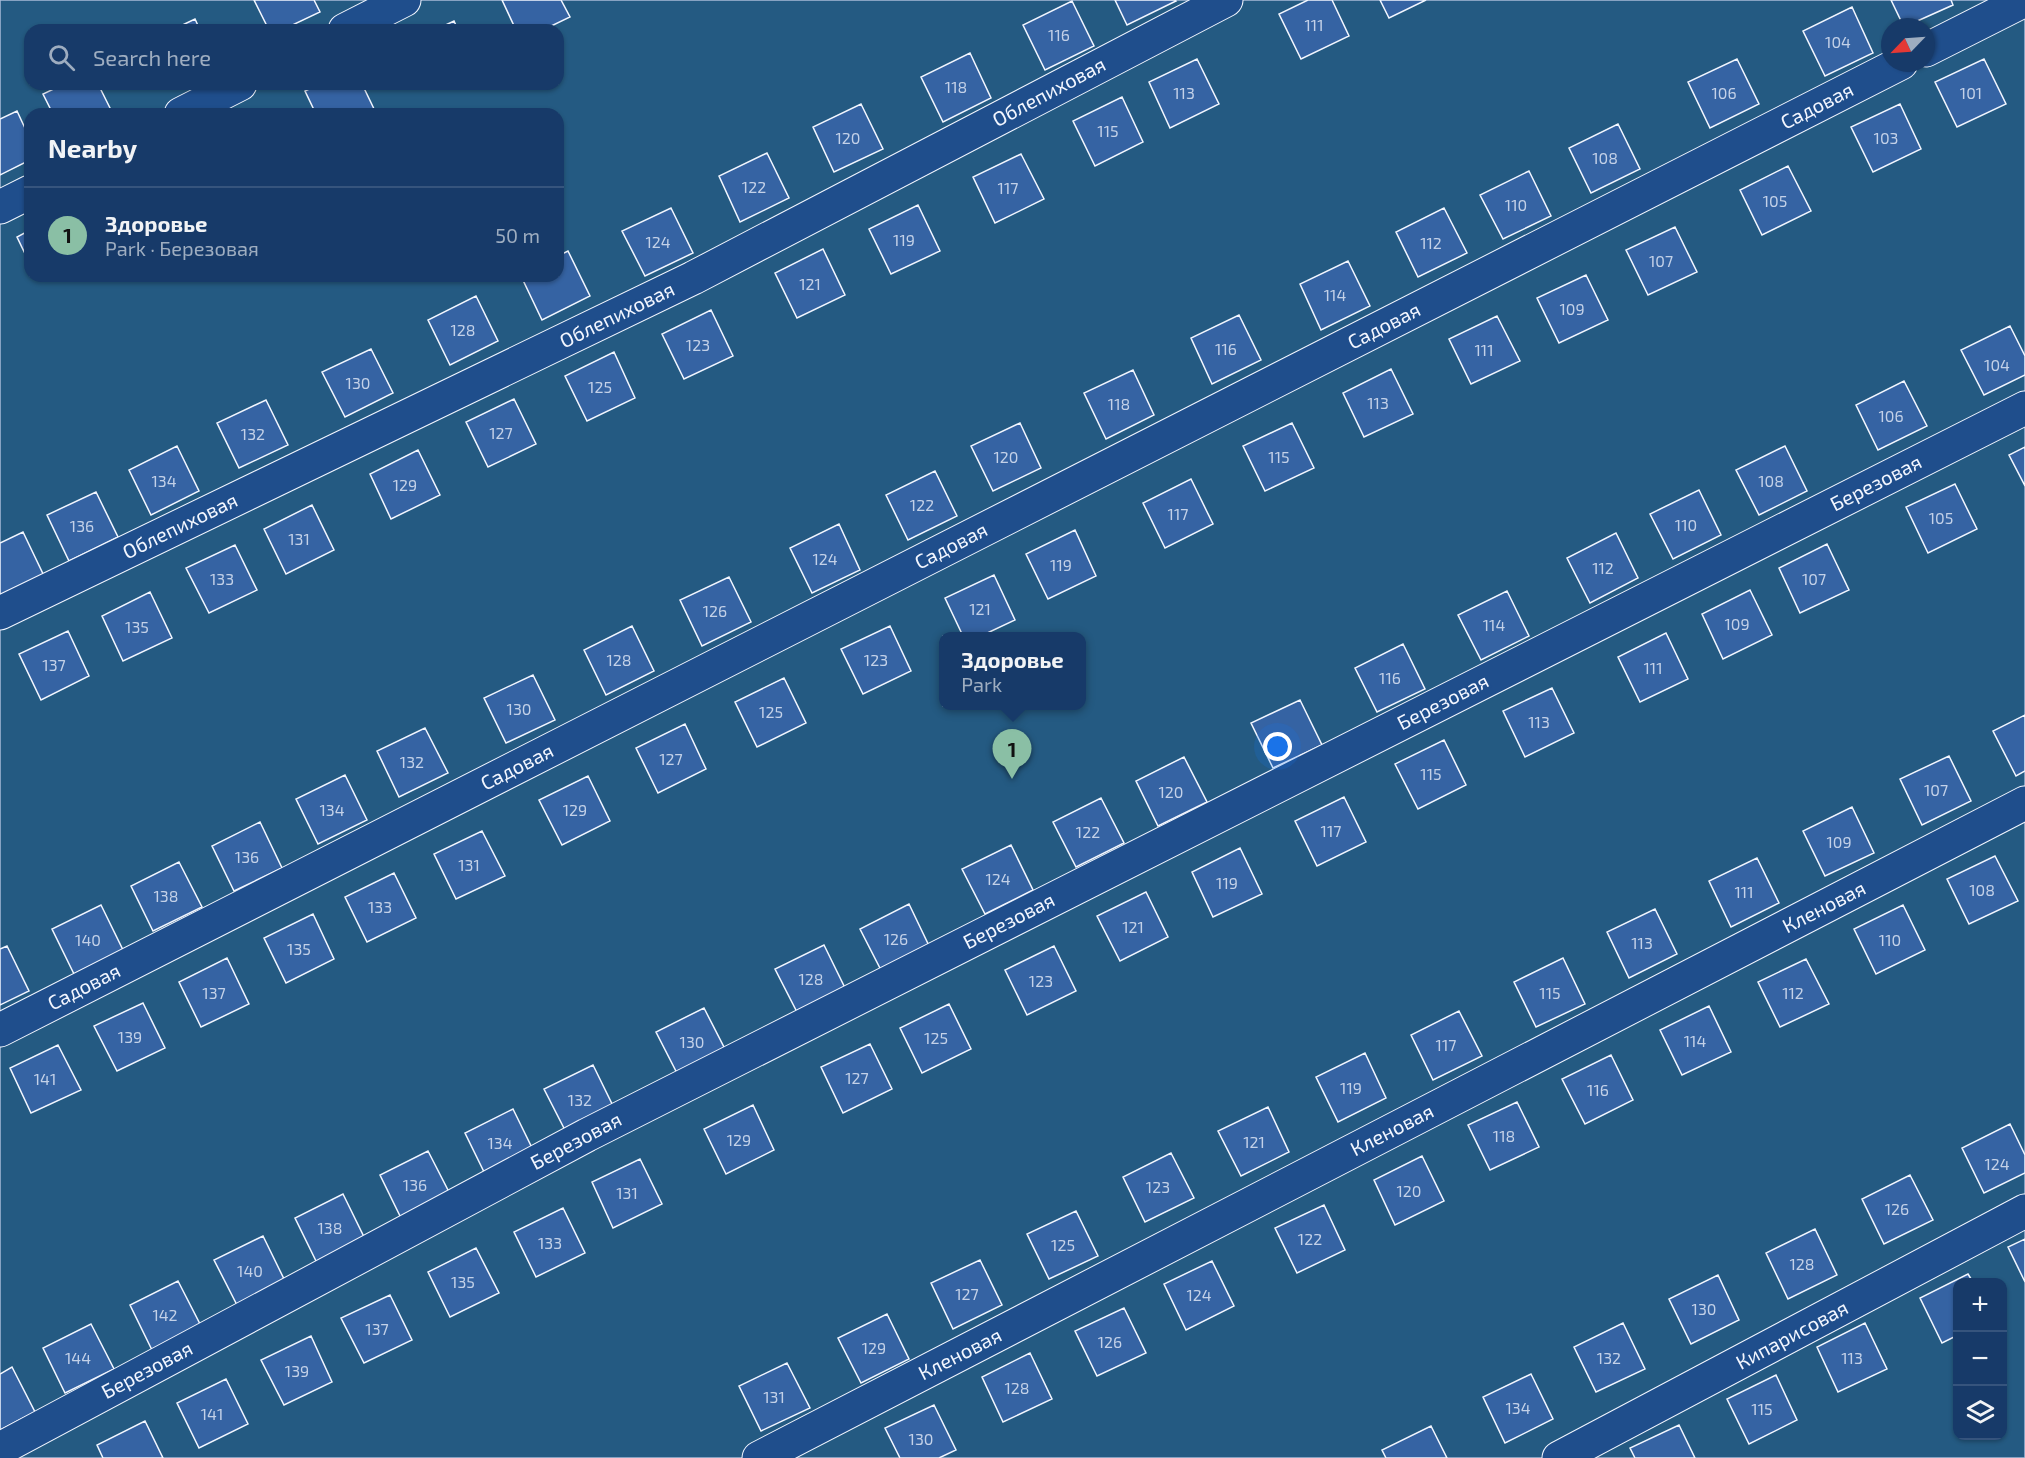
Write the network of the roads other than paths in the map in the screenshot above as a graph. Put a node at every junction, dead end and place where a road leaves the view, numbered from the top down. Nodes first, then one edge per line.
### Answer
1 (404, 0) edge
2 (1226, 0) edge
3 (2025, 0) edge
4 (357, 24) edge
5 (1935, 45) edge
6 (1883, 72) edge
7 (228, 90) edge
8 (193, 108) edge
9 (24, 195) edge
10 (0, 207) edge
11 (2025, 408) edge
12 (0, 613) edge
13 (2025, 803) edge
14 (0, 1030) edge
15 (2025, 1211) edge
16 (0, 1449) edge
17 (759, 1458) edge
18 (1559, 1458) edge

1 - 4 street
2 - 12 street, Облепиховая
3 - 5 street
6 - 14 street, Садовая
7 - 8 street
9 - 10 street
11 - 16 street, Березовая
13 - 17 street, Кленовая
15 - 18 street, Кипарисовая

